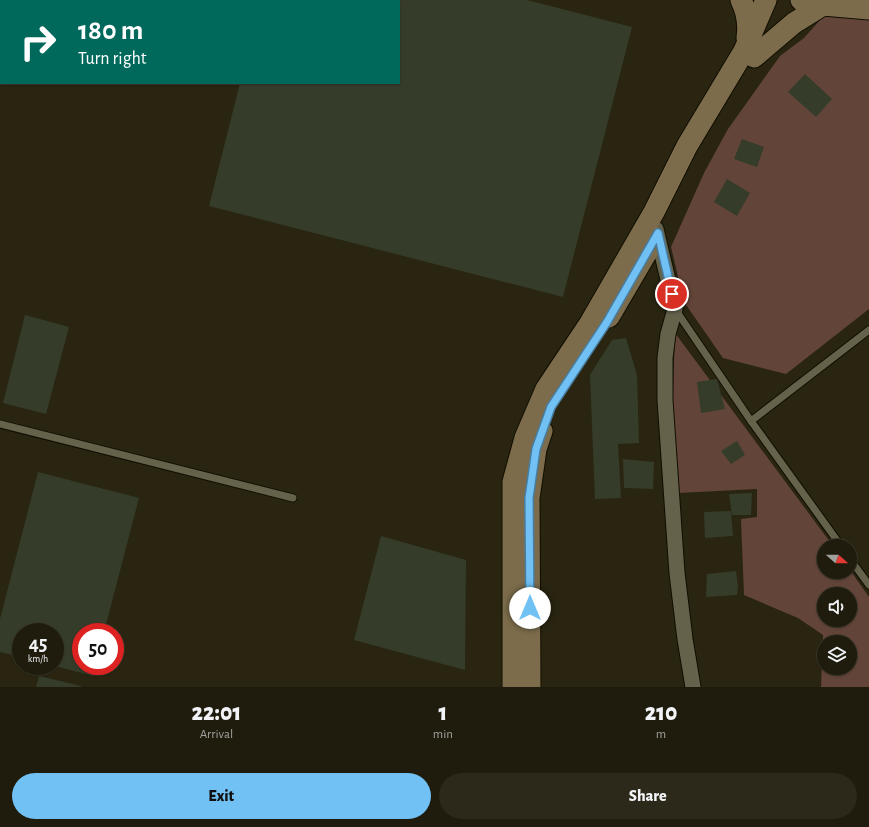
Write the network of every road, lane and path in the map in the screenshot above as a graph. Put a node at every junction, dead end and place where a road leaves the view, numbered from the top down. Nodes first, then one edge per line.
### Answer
1 (741, 0) edge
2 (766, 0) edge
3 (780, 0) edge
4 (801, 0) edge
5 (823, 5) junction
6 (869, 9) edge
7 (749, 54) junction
8 (654, 225) junction
9 (675, 309) junction
10 (869, 330) edge
11 (751, 421) junction
12 (0, 424) edge
13 (293, 498) dead end
14 (836, 539) edge
15 (857, 569) edge
16 (869, 585) edge
17 (513, 687) edge
18 (530, 687) edge
19 (693, 687) edge

1 - 7 main road
2 - 7 main road
3 - 7 main road
4 - 5 main road
5 - 6 main road
5 - 7 main road
7 - 8 main road
8 - 9 street
8 - 17 main road
8 - 18 main road
9 - 11 lane
9 - 19 street
10 - 11 lane
11 - 14 lane
12 - 13 lane
15 - 16 lane

